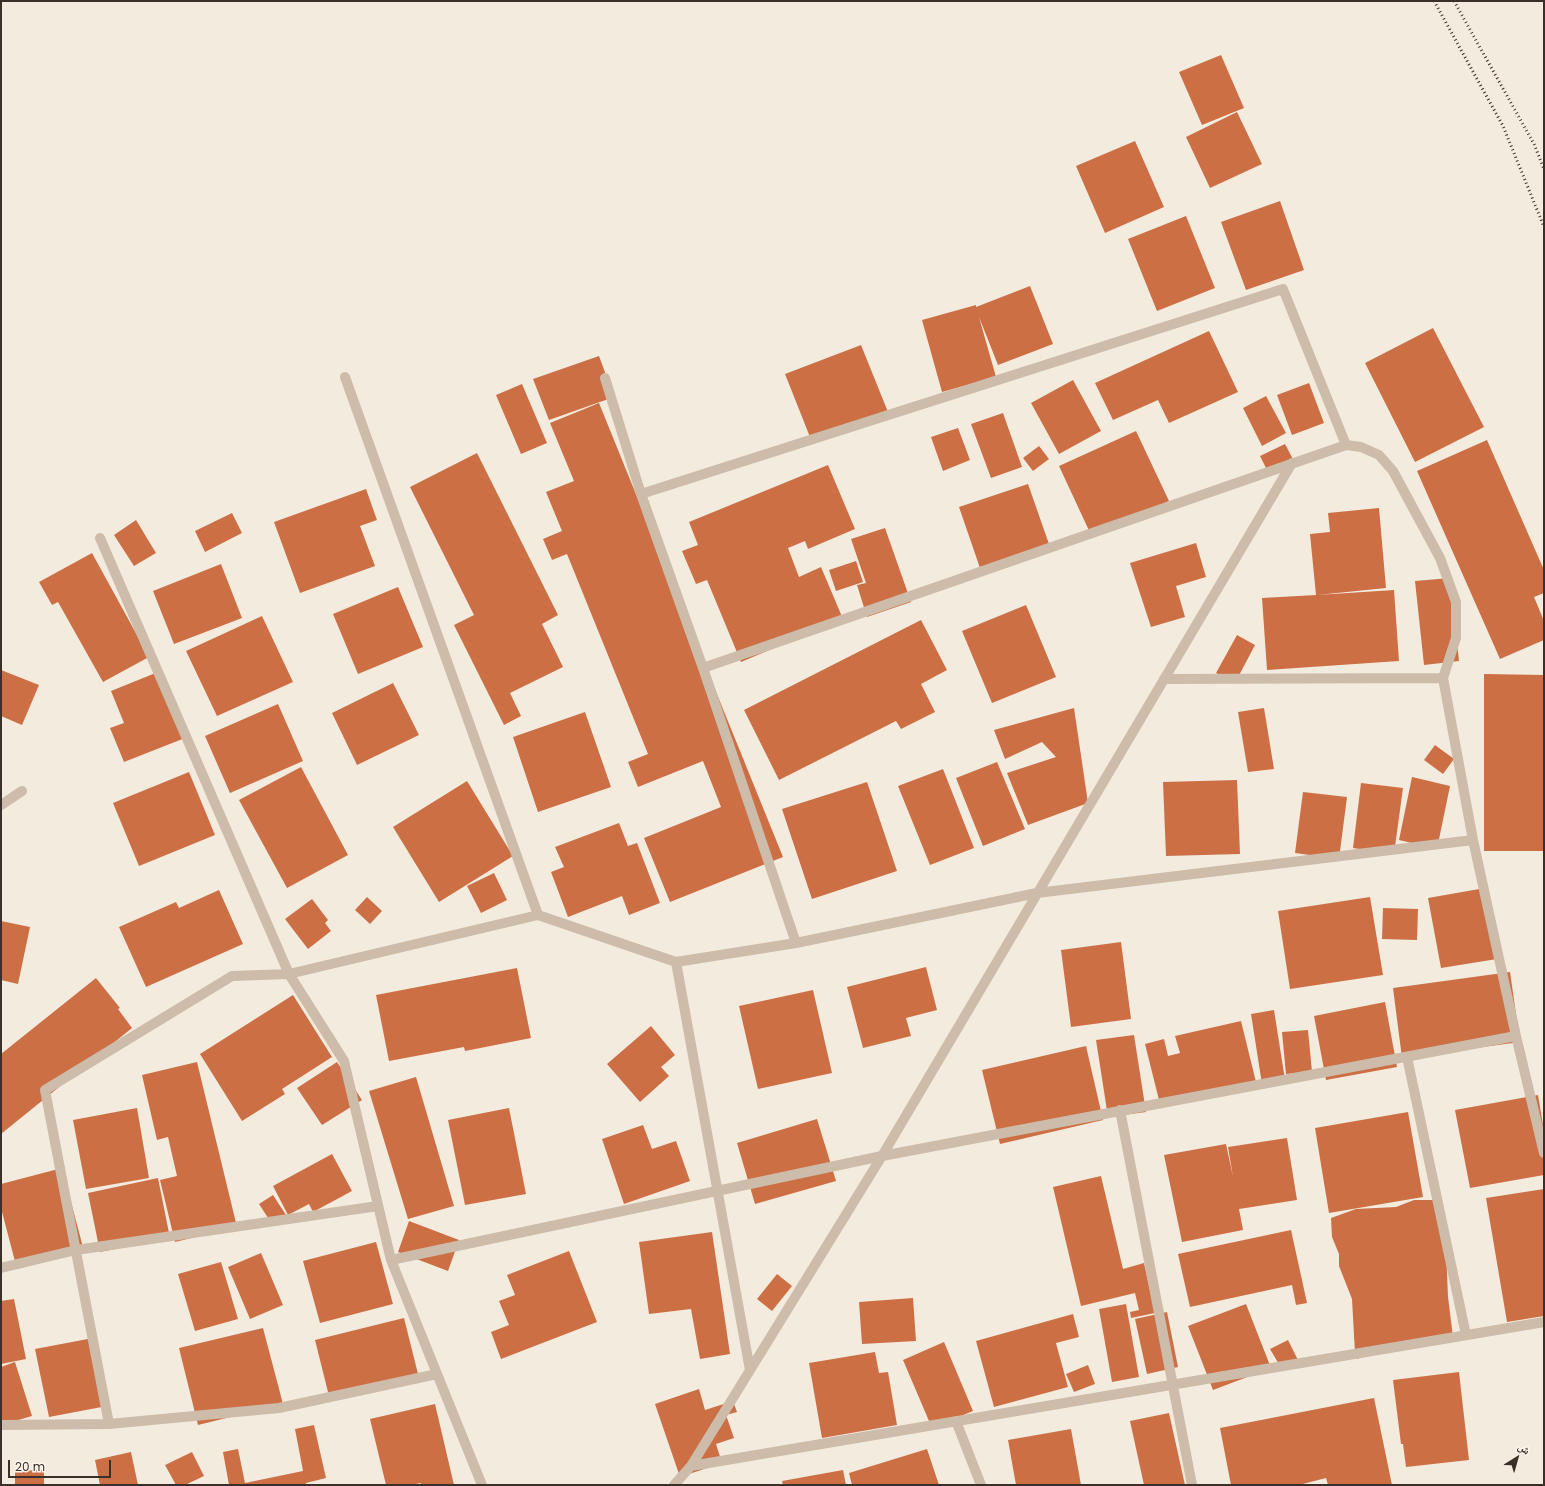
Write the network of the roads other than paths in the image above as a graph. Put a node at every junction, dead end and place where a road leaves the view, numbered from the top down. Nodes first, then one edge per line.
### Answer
1 (345, 377) dead end
2 (605, 378) dead end
3 (1346, 445) junction
4 (1292, 463) junction
5 (641, 494) junction
6 (100, 538) dead end
7 (703, 668) junction
8 (1443, 678) junction
9 (1164, 680) junction
10 (22, 791) dead end
11 (1, 805) edge
12 (1473, 840) junction
13 (1037, 893) junction
14 (538, 915) junction
15 (796, 942) junction
16 (676, 962) junction
17 (289, 974) junction
18 (1516, 1036) junction
19 (1407, 1057) junction
20 (1120, 1110) junction
21 (1544, 1153) edge
22 (882, 1156) junction
23 (718, 1191) junction
24 (378, 1206) junction
25 (76, 1250) junction
26 (391, 1260) junction
27 (1, 1268) edge
28 (1544, 1322) edge
29 (1466, 1335) junction
30 (750, 1370) junction
31 (437, 1374) junction
32 (1173, 1385) junction
33 (956, 1421) junction
34 (109, 1424) junction
35 (1, 1425) edge
36 (691, 1466) junction
37 (482, 1485) edge
38 (674, 1485) edge
39 (981, 1485) edge
40 (1192, 1485) edge

1 - 14 street
2 - 5 street
3 - 4 street
3 - 5 street
3 - 8 street
4 - 7 street
4 - 9 street
5 - 7 street
6 - 17 street
7 - 15 street
8 - 9 street
8 - 12 street
9 - 13 street
10 - 11 street
12 - 13 street
12 - 18 street
13 - 15 street
13 - 22 street
14 - 16 street
14 - 17 street
15 - 16 street
16 - 23 street
17 - 24 street
17 - 25 street
18 - 19 street
18 - 21 street
19 - 20 street
19 - 29 street
20 - 22 street
20 - 32 street
22 - 23 street
22 - 30 street
23 - 26 street
23 - 30 street
24 - 25 street
24 - 26 street
25 - 27 street
25 - 34 street
26 - 31 street
28 - 29 street
29 - 32 street
30 - 36 street
31 - 34 street
31 - 37 street
32 - 33 street
32 - 40 street
33 - 36 street
33 - 39 street
34 - 35 street
36 - 38 street

